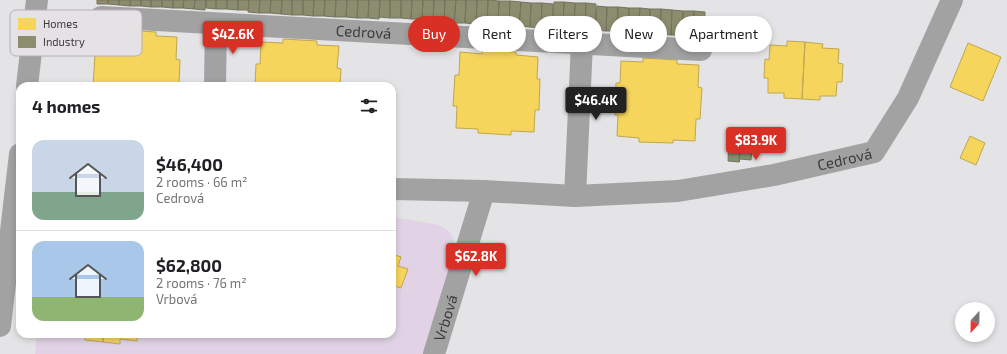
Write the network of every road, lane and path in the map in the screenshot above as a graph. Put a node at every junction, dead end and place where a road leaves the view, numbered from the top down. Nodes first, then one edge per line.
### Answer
1 (37, 0) edge
2 (952, 0) edge
3 (36, 10) edge
4 (142, 19) edge
5 (216, 24) junction
6 (534, 41) edge
7 (602, 44) edge
8 (675, 48) edge
9 (582, 52) edge
10 (30, 56) edge
11 (27, 82) edge
12 (215, 82) edge
13 (16, 172) edge
14 (396, 189) edge
15 (12, 190) edge
16 (484, 191) junction
17 (575, 196) junction
18 (0, 326) edge
19 (434, 354) edge

1 - 3 street
2 - 17 street, Cedrová
4 - 5 street, Cedrová
5 - 6 street, Cedrová
5 - 12 street
7 - 8 street, Cedrová
9 - 17 street
10 - 11 street
13 - 15 street
14 - 16 street, Cedrová
15 - 18 street
16 - 17 street, Cedrová
16 - 19 street, Vrbová

